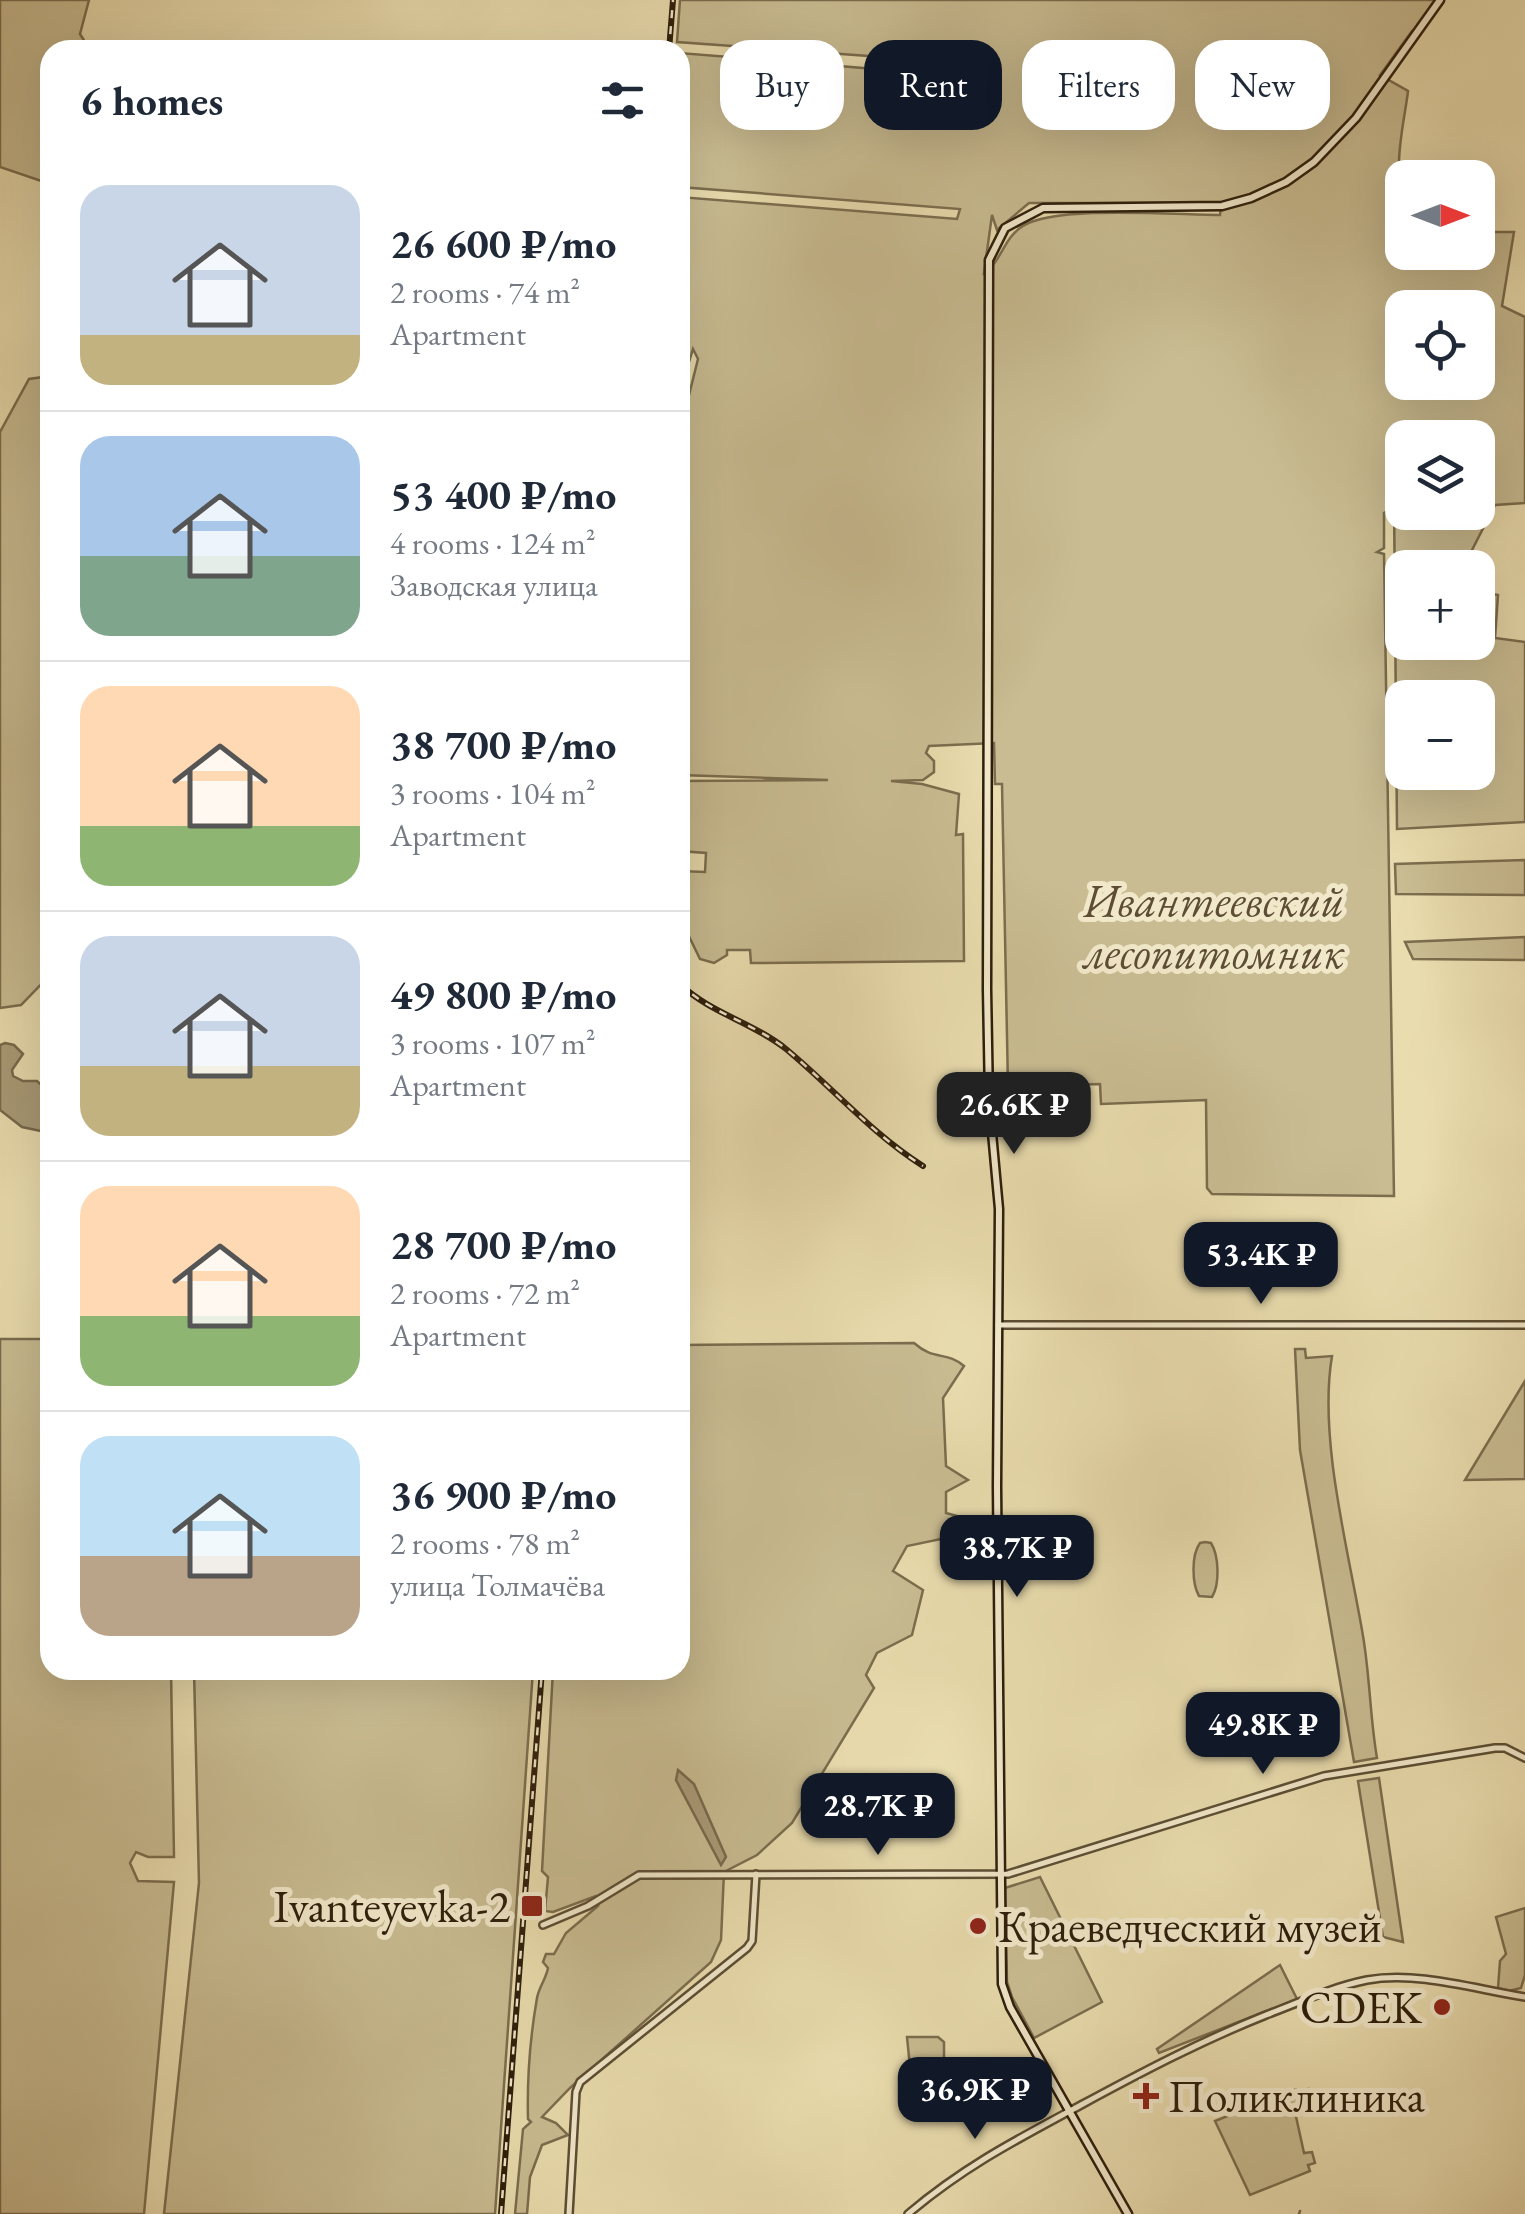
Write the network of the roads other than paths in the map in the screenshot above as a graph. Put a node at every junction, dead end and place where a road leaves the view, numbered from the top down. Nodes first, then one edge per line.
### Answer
1 (1440, 0) edge
2 (997, 1325) junction
3 (1525, 1325) edge
4 (1525, 1758) edge
5 (756, 1874) junction
6 (1000, 1875) junction
7 (544, 1925) dead end
8 (1525, 1997) edge
9 (1068, 2111) junction
10 (570, 2214) edge
11 (908, 2214) edge
12 (1128, 2214) edge

1 - 2 main road
2 - 3 street
2 - 6 main road
4 - 6 street
5 - 6 street
5 - 7 street
5 - 10 street
6 - 9 main road
8 - 9 street
9 - 11 street
9 - 12 main road

